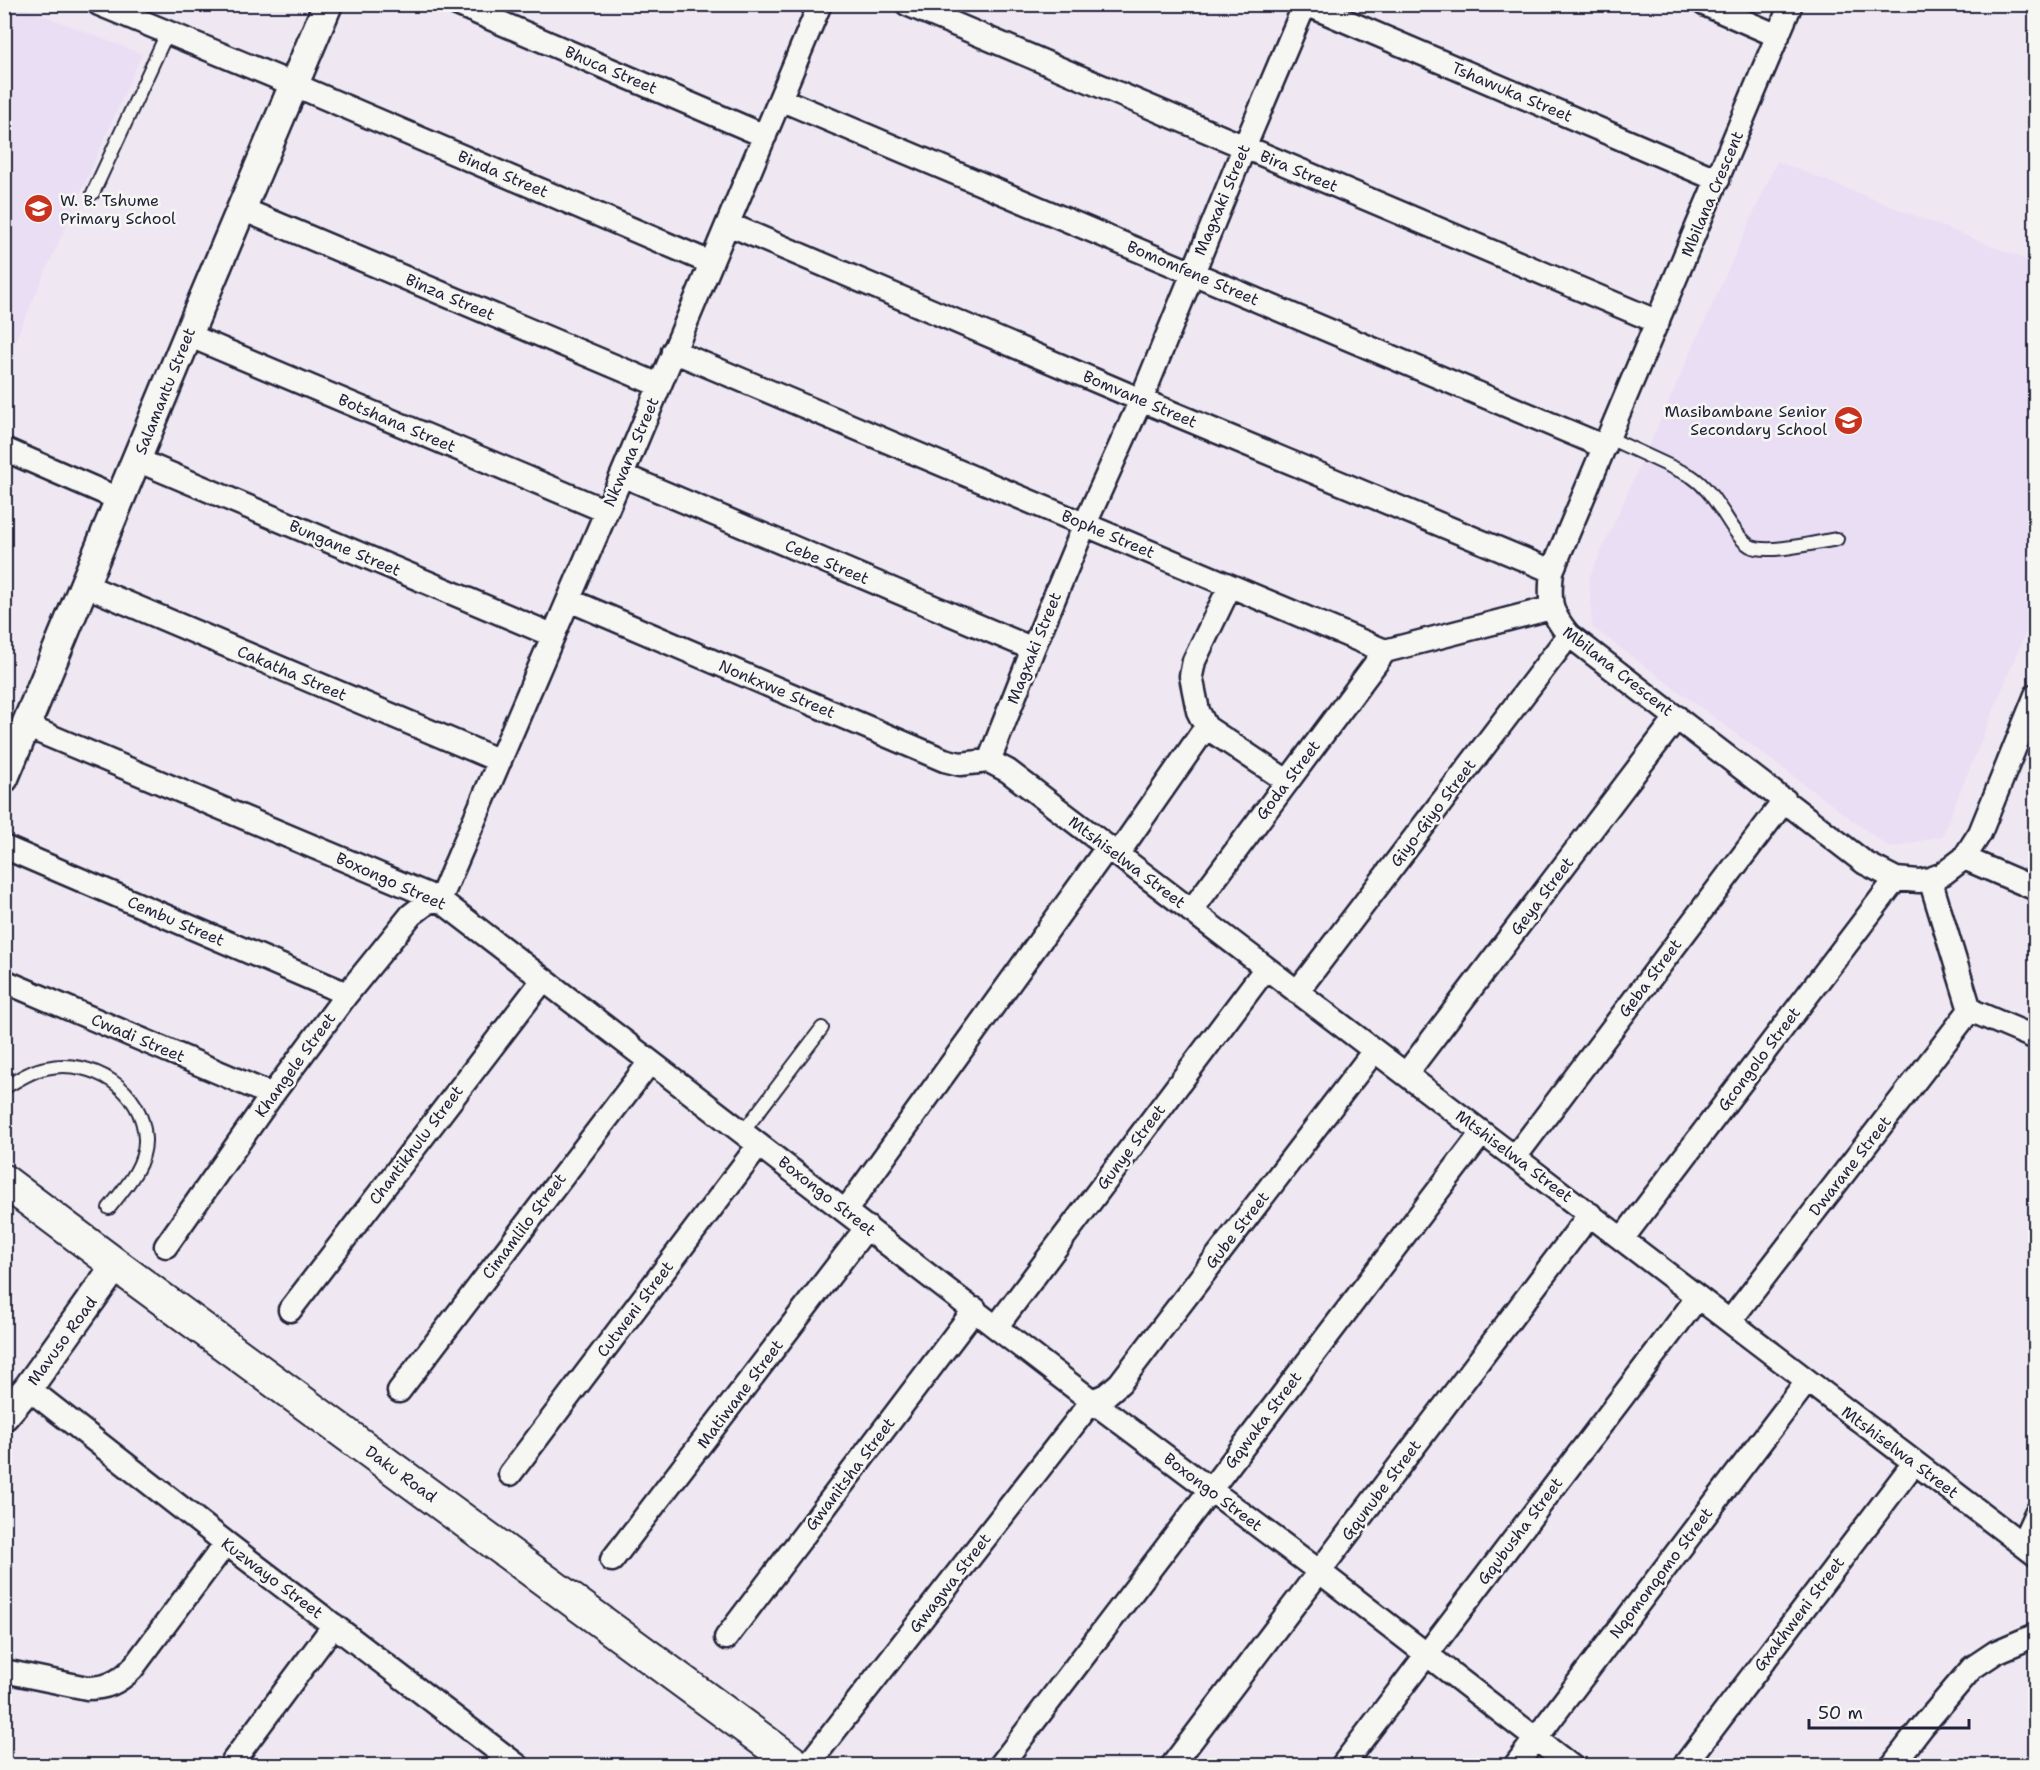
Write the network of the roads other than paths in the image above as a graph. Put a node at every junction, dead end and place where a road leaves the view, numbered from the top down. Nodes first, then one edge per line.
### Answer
1 (99, 4) edge
2 (328, 4) edge
3 (457, 4) edge
4 (907, 4) edge
5 (1305, 4) edge
6 (1704, 4) edge
7 (1791, 4) edge
8 (815, 6) edge
9 (130, 10) edge
10 (167, 33) junction
11 (1778, 36) junction
12 (295, 85) junction
13 (780, 99) junction
14 (765, 136) junction
15 (1244, 148) junction
16 (1718, 180) junction
17 (93, 193) dead end
18 (242, 209) junction
19 (729, 224) junction
20 (711, 263) junction
21 (1192, 273) junction
22 (1658, 322) junction
23 (188, 335) junction
24 (673, 351) junction
25 (658, 385) junction
26 (1141, 400) junction
27 (1607, 442) junction
28 (4, 449) edge
29 (137, 460) junction
30 (622, 475) junction
31 (121, 500) junction
32 (606, 511) junction
33 (1085, 524) junction
34 (1837, 539) dead end
35 (1552, 571) junction
36 (84, 585) junction
37 (1230, 586) junction
38 (569, 600) junction
39 (1551, 608) junction
40 (552, 635) junction
41 (1569, 635) junction
42 (1033, 649) junction
43 (1385, 651) junction
44 (2036, 695) edge
45 (1677, 717) junction
46 (26, 726) junction
47 (1206, 727) junction
48 (2027, 739) edge
49 (500, 760) junction
50 (989, 761) junction
51 (4, 778) edge
52 (1287, 781) junction
53 (1785, 800) junction
54 (4, 847) edge
55 (1112, 851) junction
56 (1964, 858) junction
57 (1896, 879) junction
58 (1930, 879) junction
59 (2036, 889) edge
60 (440, 900) junction
61 (1191, 911) junction
62 (1266, 968) junction
63 (543, 980) junction
64 (4, 981) edge
65 (1297, 992) junction
66 (347, 994) junction
67 (1970, 1010) junction
68 (822, 1028) dead end
69 (2036, 1038) edge
70 (1374, 1051) junction
71 (650, 1062) junction
72 (1406, 1074) junction
73 (4, 1088) edge
74 (272, 1095) junction
75 (1482, 1132) junction
76 (751, 1139) junction
77 (1515, 1157) junction
78 (4, 1181) edge
79 (110, 1208) dead end
80 (846, 1210) junction
81 (1590, 1214) junction
82 (867, 1227) junction
83 (1622, 1239) junction
84 (166, 1246) dead end
85 (116, 1265) junction
86 (1698, 1296) junction
87 (290, 1310) dead end
88 (975, 1310) junction
89 (1730, 1322) junction
90 (997, 1326) junction
91 (1807, 1381) junction
92 (28, 1388) junction
93 (399, 1391) dead end
94 (1092, 1401) junction
95 (6, 1416) edge
96 (1914, 1463) junction
97 (510, 1474) dead end
98 (1210, 1490) junction
99 (2036, 1513) edge
100 (226, 1542) junction
101 (2029, 1550) edge
102 (612, 1560) dead end
103 (1320, 1572) junction
104 (334, 1625) junction
105 (2036, 1635) edge
106 (726, 1638) dead end
107 (1426, 1654) junction
108 (4, 1671) edge
109 (1535, 1740) junction
110 (234, 1764) edge
111 (518, 1766) edge
112 (798, 1766) edge
113 (807, 1766) edge
114 (1000, 1766) edge
115 (1172, 1766) edge
116 (1342, 1766) edge
117 (1515, 1766) edge
118 (1571, 1766) edge
119 (1684, 1766) edge
120 (1893, 1766) edge

1 - 9 street, Binda Street
2 - 12 street, Salamantu Street
3 - 14 street, Bhuca Street
4 - 15 street, Bira Street
5 - 15 street, Magxaki Street
5 - 16 street, Tshawuka Street
6 - 11 street
7 - 11 street, Mbilana Crescent
8 - 13 street, Nkwana Street
9 - 10 street, Binda Street
10 - 12 street, Binda Street
10 - 17 lane
11 - 16 street, Mbilana Crescent
12 - 18 street, Salamantu Street
12 - 20 street, Binda Street
13 - 14 street, Nkwana Street
13 - 21 street, Bomomfene Street
14 - 19 street, Nkwana Street
15 - 21 street, Magxaki Street
15 - 22 street, Bira Street
16 - 22 street, Mbilana Crescent
18 - 23 street, Salamantu Street
18 - 25 street, Binza Street
19 - 20 street, Nkwana Street
19 - 26 street, Bomvane Street
20 - 24 street, Nkwana Street
21 - 26 street, Magxaki Street
21 - 27 street, Bomomfene Street
22 - 27 street, Mbilana Crescent
23 - 29 street, Salamantu Street
23 - 32 street, Botshana Street
24 - 25 street, Nkwana Street
24 - 33 street, Bophe Street
25 - 30 street, Nkwana Street
26 - 33 street, Magxaki Street
26 - 35 street, Bomvane Street
27 - 34 lane
27 - 35 street, Mbilana Crescent
28 - 31 street
29 - 31 street, Salamantu Street
29 - 40 street, Bungane Street
30 - 32 street, Nkwana Street
30 - 42 street, Cebe Street
31 - 36 street, Salamantu Street
32 - 38 street, Nkwana Street
33 - 37 street, Bophe Street
33 - 42 street, Magxaki Street
35 - 39 street, Mbilana Crescent
36 - 46 street, Salamantu Street
36 - 49 street, Cakatha Street
37 - 43 street, Bophe Street
37 - 47 street
38 - 40 street, Nkwana Street
38 - 50 street, Nonkxwe Street
39 - 41 street, Mbilana Crescent
39 - 43 street
40 - 49 street, Nkwana Street
41 - 45 street, Mbilana Crescent
41 - 65 street, Giyo-Giyo Street
42 - 50 street, Magxaki Street
43 - 52 street, Goda Street
44 - 48 street, Mbilana Crescent
45 - 53 street, Mbilana Crescent
45 - 72 street, Geya Street
46 - 51 street, Salamantu Street
46 - 60 street, Boxongo Street
47 - 52 street
47 - 55 street
48 - 56 street, Mbilana Crescent
49 - 60 street, Nkwana Street
50 - 55 street, Mtshiselwa Street
52 - 61 street, Goda Street
53 - 57 street, Mbilana Crescent
53 - 77 street, Geba Street
54 - 66 street, Cembu Street
55 - 61 street, Mtshiselwa Street
55 - 80 street
56 - 58 street, Mbilana Crescent
56 - 59 street
57 - 58 street, Mbilana Crescent
57 - 83 street, Gcongolo Street
58 - 67 street
60 - 63 street, Boxongo Street
60 - 66 street, Khangele Street
61 - 62 street, Mtshiselwa Street
62 - 65 street, Mtshiselwa Street
62 - 90 street, Gunye Street
63 - 71 street, Boxongo Street
63 - 87 street, Chantikhulu Street
64 - 74 street, Cwadi Street
65 - 70 street, Mtshiselwa Street
66 - 74 street, Khangele Street
67 - 69 street
67 - 89 street, Dwarane Street
68 - 76 lane
70 - 72 street, Mtshiselwa Street
70 - 94 street, Gube Street
71 - 76 street, Boxongo Street
71 - 93 street, Cimamlilo Street
72 - 75 street, Mtshiselwa Street
73 - 79 lane
74 - 84 street, Khangele Street
75 - 77 street, Mtshiselwa Street
75 - 98 street, Gqwaka Street
76 - 80 street, Boxongo Street
76 - 97 street, Cutweni Street
77 - 81 street, Mtshiselwa Street
78 - 85 main road, Daku Road
80 - 82 street, Boxongo Street
81 - 83 street, Mtshiselwa Street
81 - 103 street, Gqunube Street
82 - 88 street, Boxongo Street
82 - 102 street, Matiwane Street
83 - 86 street, Mtshiselwa Street
85 - 92 street, Mavuso Road
85 - 112 main road, Daku Road
86 - 89 street, Mtshiselwa Street
86 - 107 street, Gqubusha Street
88 - 90 street, Boxongo Street
88 - 106 street, Gwanitsha Street
89 - 91 street, Mtshiselwa Street
90 - 94 street, Boxongo Street
91 - 96 street, Mtshiselwa Street
91 - 109 street, Nqomonqomo Street
92 - 95 street, Mavuso Road
92 - 100 street, Kuzwayo Street
94 - 98 street, Boxongo Street
94 - 113 street, Gwagwa Street
96 - 101 street, Mtshiselwa Street
96 - 119 street, Gxakhweni Street
98 - 103 street, Boxongo Street
98 - 114 street, Gqwaka Street
99 - 101 street
100 - 104 street, Kuzwayo Street
100 - 108 street
103 - 107 street, Boxongo Street
103 - 115 street, Gqunube Street
104 - 110 street
104 - 111 street, Kuzwayo Street
105 - 120 street
107 - 109 street, Boxongo Street
107 - 116 street, Gqubusha Street
109 - 117 street, Nqomonqomo Street
109 - 118 street, Boxongo Street

